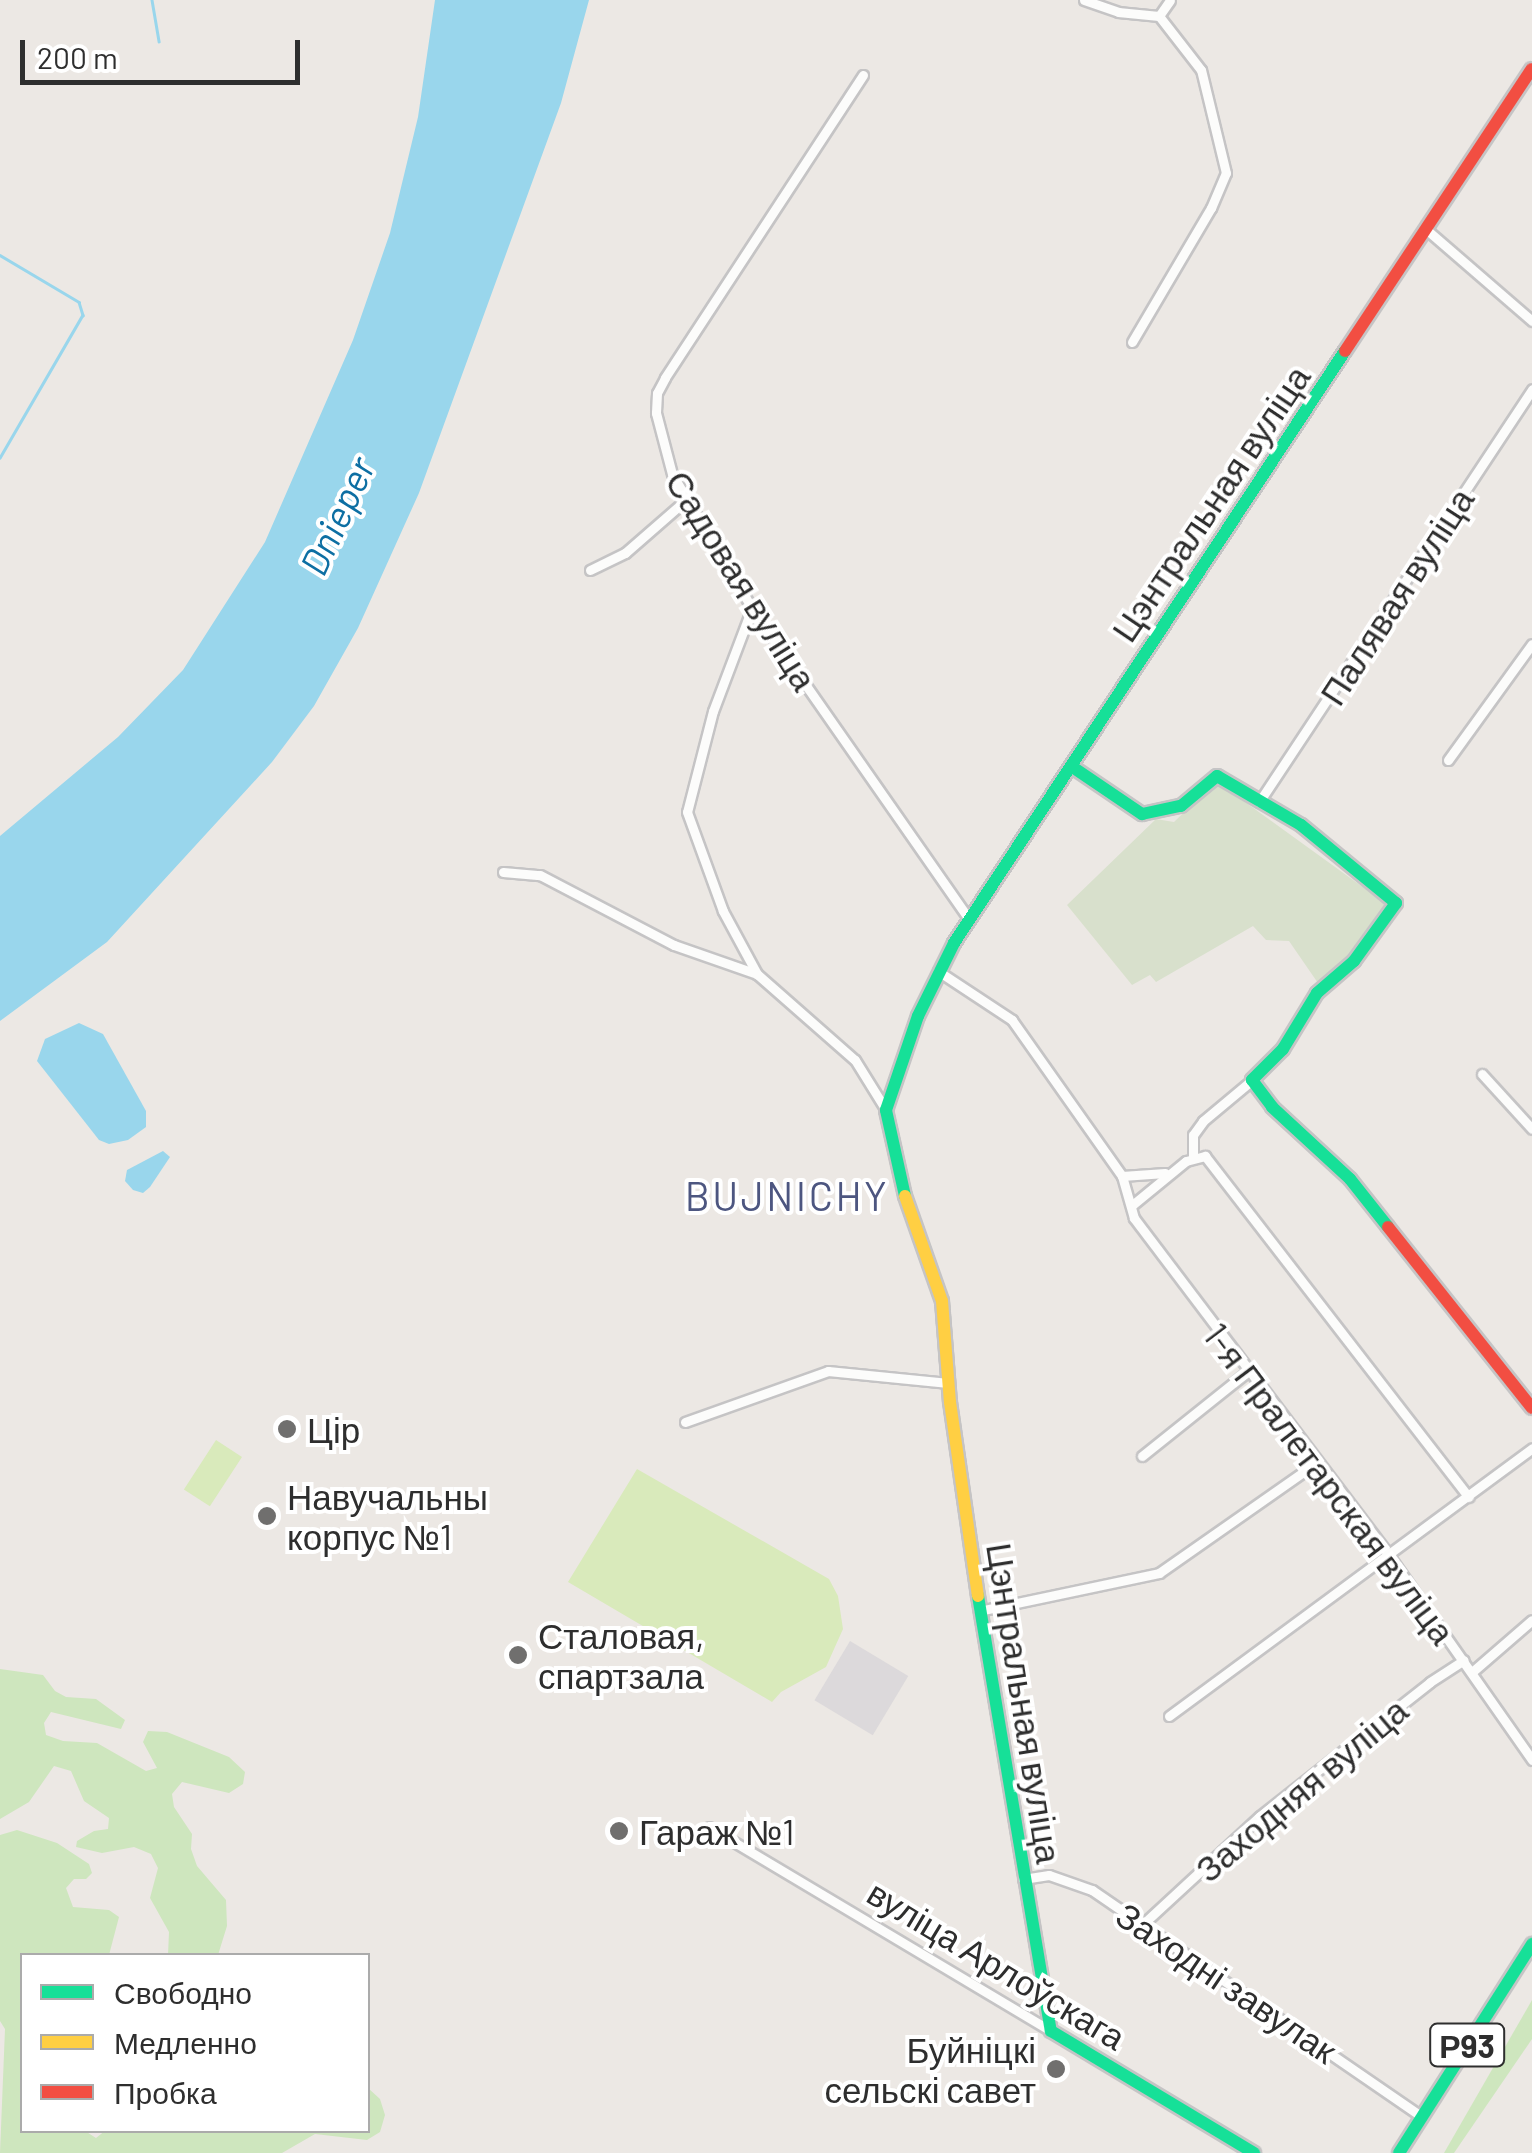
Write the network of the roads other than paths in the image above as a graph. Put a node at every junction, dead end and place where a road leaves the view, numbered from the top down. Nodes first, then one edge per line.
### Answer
1 (1084, 0) edge
2 (1170, 0) edge
3 (1159, 16) junction
4 (1532, 69) edge
5 (863, 75) dead end
6 (1427, 230) junction
7 (1532, 321) edge
8 (1132, 342) dead end
9 (1532, 389) edge
10 (687, 499) junction
11 (590, 570) dead end
12 (752, 608) junction
13 (1532, 644) edge
14 (1448, 760) dead end
15 (1071, 766) junction
16 (1258, 802) junction
17 (502, 872) dead end
18 (969, 919) junction
19 (938, 971) junction
20 (757, 974) junction
21 (1482, 1074) dead end
22 (1252, 1080) junction
23 (886, 1110) junction
24 (1532, 1130) edge
25 (1193, 1157) junction
26 (1173, 1171) junction
27 (1122, 1176) junction
28 (1131, 1206) junction
29 (1247, 1372) junction
30 (948, 1383) junction
31 (1532, 1408) edge
32 (685, 1422) dead end
33 (1532, 1448) edge
34 (1142, 1456) dead end
35 (1316, 1463) junction
36 (1469, 1497) junction
37 (1390, 1558) junction
38 (979, 1611) junction
39 (1532, 1620) edge
40 (1464, 1660) junction
41 (1472, 1672) junction
42 (1170, 1716) dead end
43 (1532, 1760) edge
44 (709, 1828) dead end
45 (1023, 1878) junction
46 (1143, 1924) junction
47 (1532, 1944) edge
48 (1052, 2032) junction
49 (1421, 2116) junction
50 (1254, 2153) edge
51 (1399, 2153) edge

1 - 3 street
2 - 3 street
3 - 8 street
4 - 6 street, Цэнтральная вуліца
5 - 10 street, Садовая вуліца
6 - 7 street
6 - 15 street, Цэнтральная вуліца
9 - 16 street, Палявая вуліца
10 - 11 street
10 - 12 street, Садовая вуліца
12 - 18 street, Садовая вуліца
12 - 20 street
13 - 14 street
15 - 16 street
15 - 18 street, Цэнтральная вуліца
16 - 22 street
17 - 20 street
18 - 19 street, Цэнтральная вуліца
19 - 23 street, Цэнтральная вуліца
19 - 27 street
20 - 23 street
21 - 24 street
22 - 25 street
22 - 31 street
23 - 30 street, Цэнтральная вуліца
25 - 26 street
25 - 36 street
26 - 27 street
26 - 28 street
27 - 28 street
28 - 29 street, 1-я Пралетарская вуліца
29 - 34 street
29 - 35 street, 1-я Пралетарская вуліца
30 - 32 street
30 - 38 street, Цэнтральная вуліца
33 - 36 street
35 - 37 street, 1-я Пралетарская вуліца
35 - 38 street
36 - 37 street
37 - 40 street, 1-я Пралетарская вуліца
37 - 42 street
38 - 45 street, Цэнтральная вуліца
39 - 41 street
40 - 41 street, 1-я Пралетарская вуліца
40 - 46 street, Заходняя вуліца
41 - 43 street, 1-я Пралетарская вуліца
44 - 48 street, вуліца Арлоўскага
45 - 46 street, Заходні завулак
45 - 48 street, Цэнтральная вуліца
46 - 49 street, Заходні завулак
47 - 49 street, Р93
48 - 50 street, вуліца Арлоўскага
49 - 51 street, Р93

